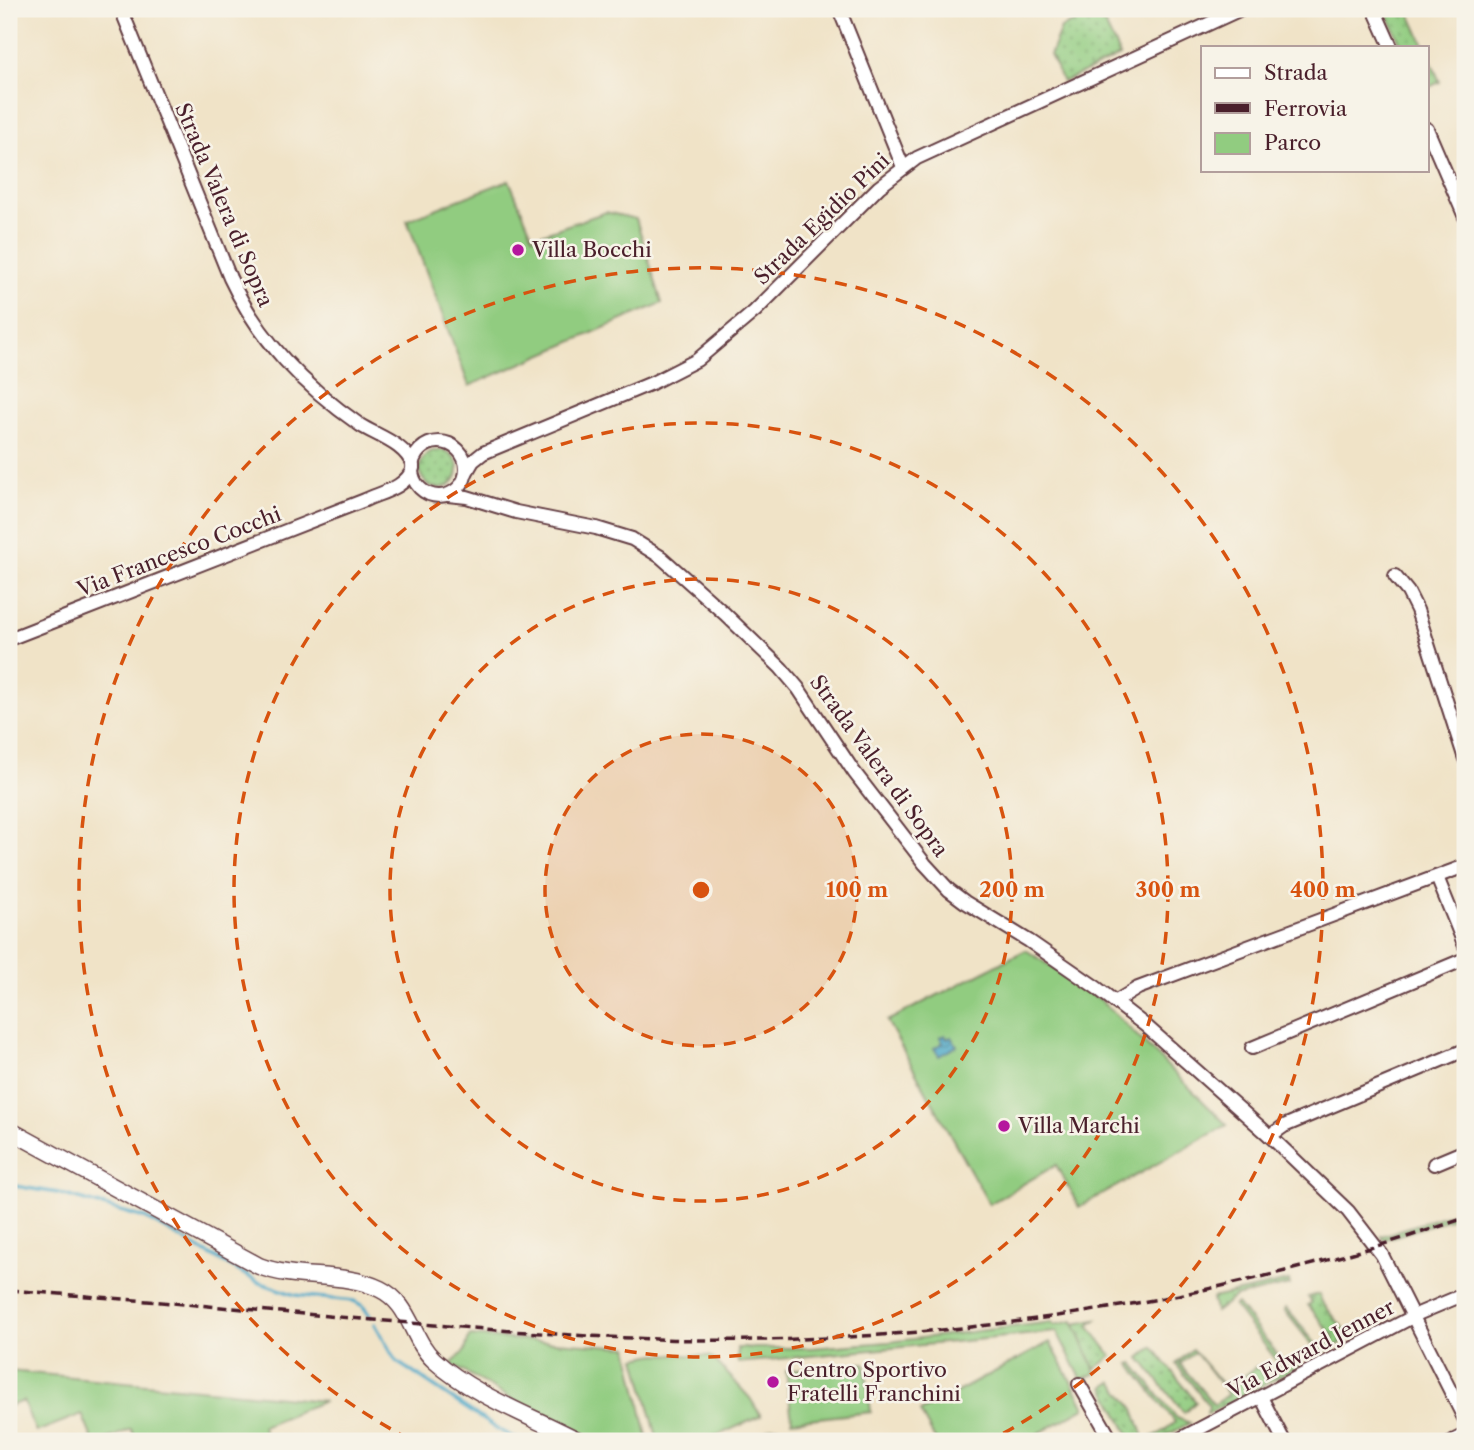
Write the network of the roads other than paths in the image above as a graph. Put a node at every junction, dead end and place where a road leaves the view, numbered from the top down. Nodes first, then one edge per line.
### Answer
1 (121, 9) edge
2 (839, 9) edge
3 (1241, 9) edge
4 (1374, 9) edge
5 (1391, 46) edge
6 (1428, 131) edge
7 (903, 167) junction
8 (1465, 216) edge
9 (518, 438) junction
10 (392, 443) junction
11 (432, 444) junction
12 (450, 445) junction
13 (413, 467) junction
14 (466, 474) junction
15 (430, 494) junction
16 (448, 495) junction
17 (363, 501) junction
18 (486, 502) junction
19 (1395, 576) dead end
20 (9, 639) edge
21 (1465, 759) edge
22 (1465, 866) edge
23 (1437, 877) junction
24 (1465, 946) edge
25 (1465, 959) edge
26 (1115, 1002) junction
27 (1252, 1048) dead end
28 (1465, 1050) edge
29 (9, 1130) edge
30 (1270, 1136) junction
31 (1465, 1151) edge
32 (1434, 1164) dead end
33 (1465, 1294) edge
34 (1413, 1317) junction
35 (1079, 1384) dead end
36 (1261, 1396) junction
37 (1465, 1420) edge
38 (1465, 1435) edge
39 (563, 1436) edge
40 (579, 1441) edge
41 (1112, 1441) edge
42 (1176, 1441) edge
43 (1284, 1441) edge
44 (1453, 1441) edge

1 - 10 street, Strada Valera di Sopra
2 - 7 street
3 - 7 street, Strada Egidio Pini
4 - 5 street
6 - 8 street
7 - 9 street, Strada Egidio Pini
9 - 12 street, Strada Egidio Pini
9 - 14 street, Strada Egidio Pini
10 - 11 street, Strada Valera di Sopra
10 - 13 street, Strada Valera di Sopra
11 - 12 street, Strada Valera di Sopra
11 - 13 street
12 - 14 street
13 - 15 street, Strada Valera di Sopra
13 - 17 street, Via Francesco Cocchi
14 - 16 street
14 - 18 street
15 - 16 street, Strada Valera di Sopra
15 - 17 street, Via Francesco Cocchi
16 - 18 street, Strada Valera di Sopra
17 - 20 street, Via Francesco Cocchi
18 - 26 street, Strada Valera di Sopra
19 - 21 street
22 - 23 street
23 - 24 street
23 - 26 street
25 - 27 street
26 - 30 street, Strada Valera di Sopra
28 - 30 street
29 - 39 street
30 - 34 street, Strada Valera di Sopra
31 - 32 street
33 - 34 street, Via Edward Jenner
34 - 36 street, Via Edward Jenner
34 - 37 street, Strada Valera di Sopra
35 - 41 street
36 - 42 street, Via Edward Jenner
36 - 43 street
38 - 44 street
39 - 40 street

